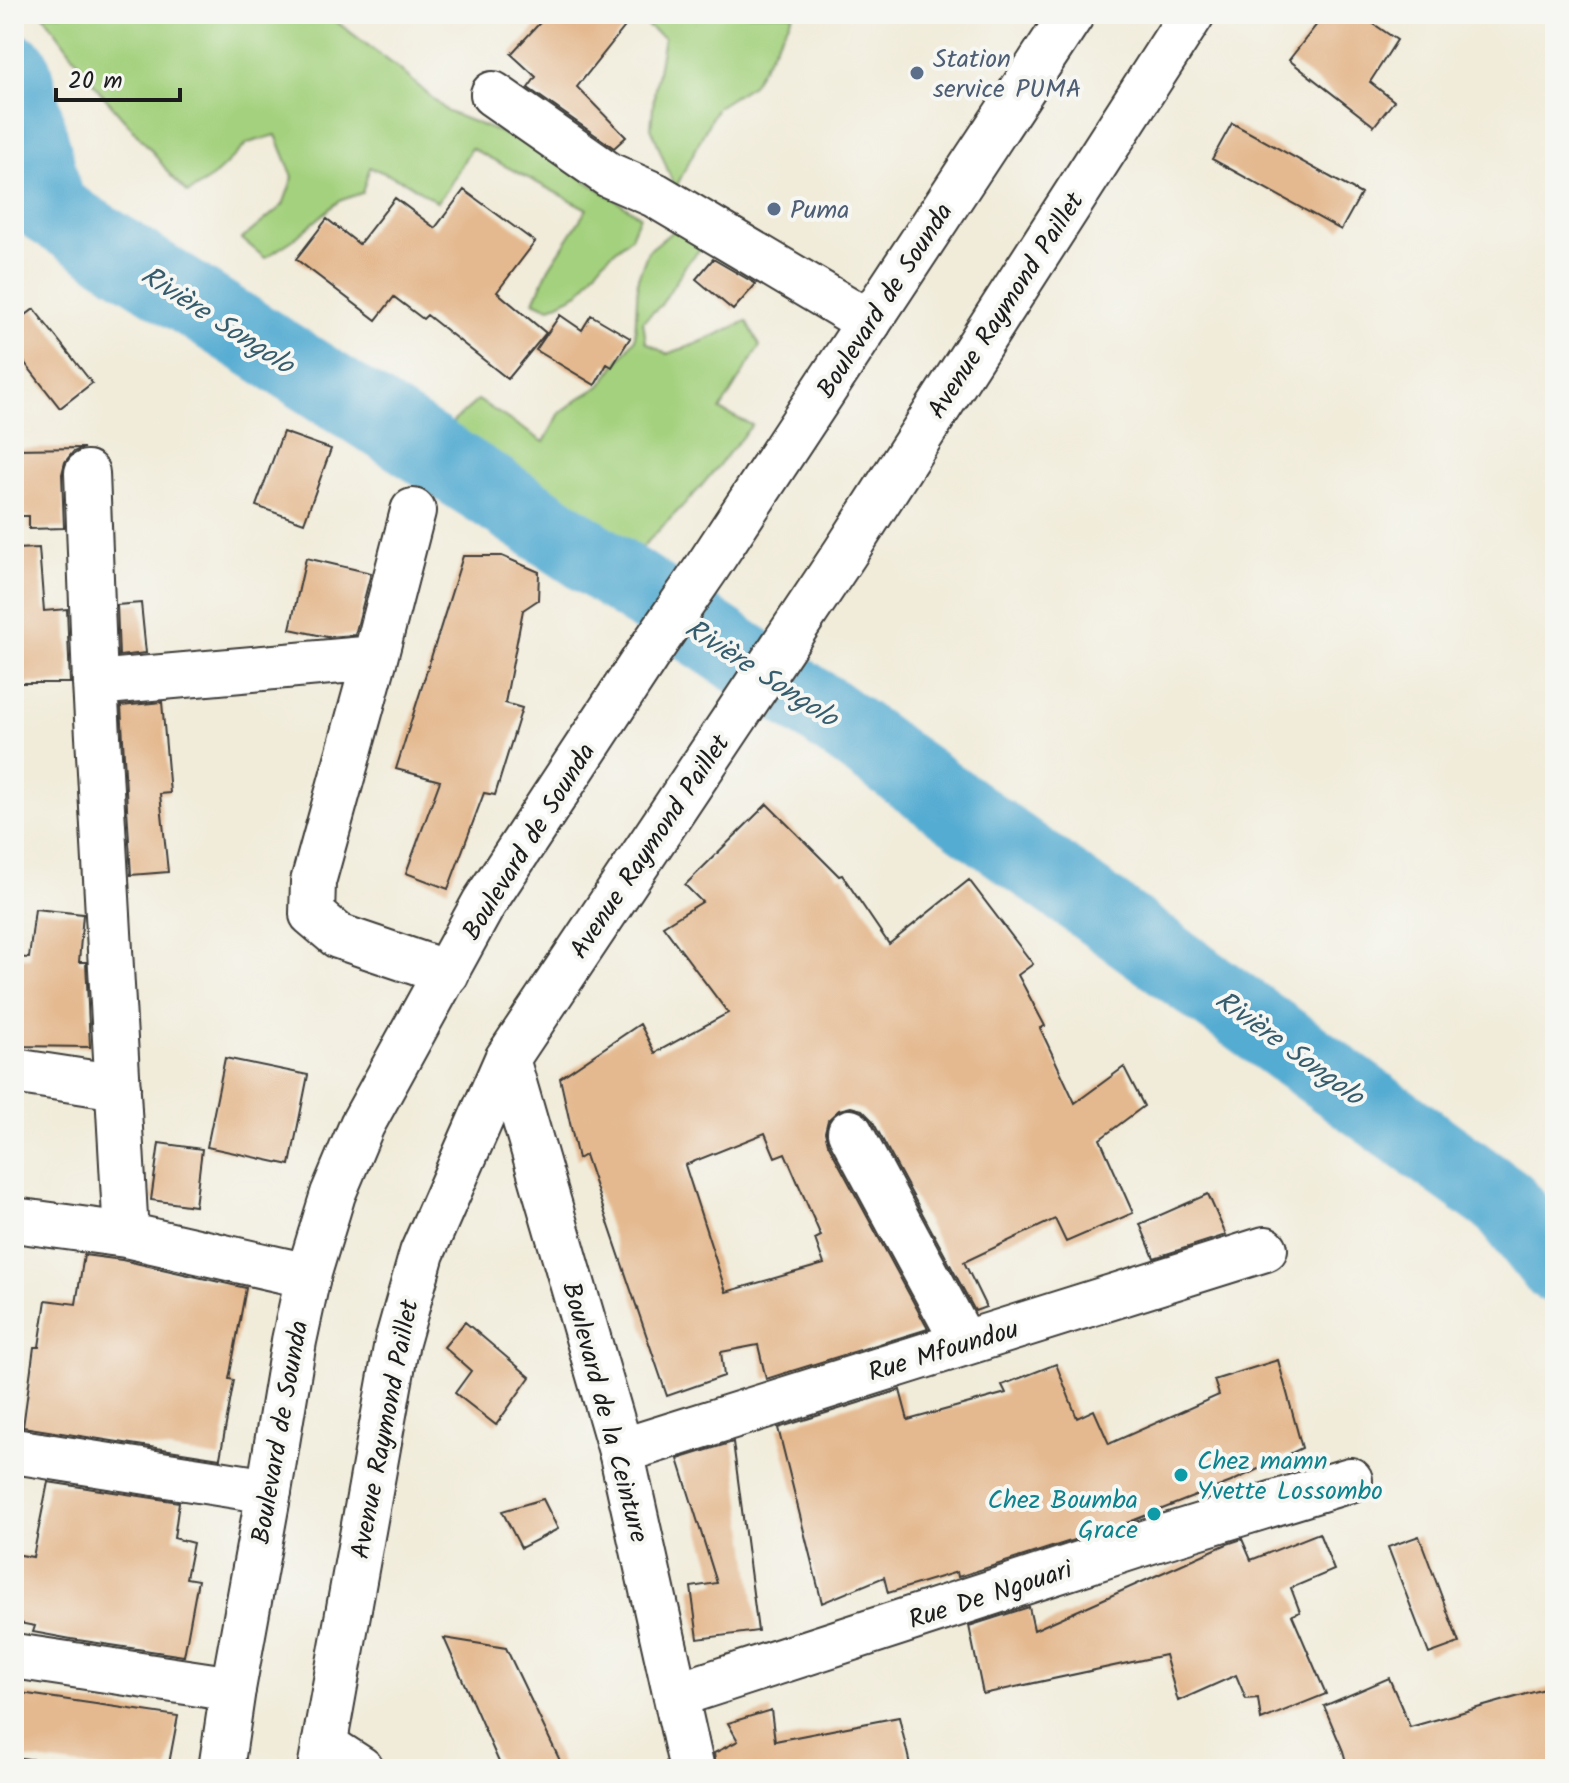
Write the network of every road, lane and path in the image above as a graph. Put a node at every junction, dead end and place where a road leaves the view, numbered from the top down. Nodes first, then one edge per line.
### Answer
1 (1192, 14) edge
2 (1060, 18) edge
3 (493, 94) dead end
4 (869, 322) junction
5 (87, 473) dead end
6 (413, 511) dead end
7 (375, 658) junction
8 (95, 683) junction
9 (447, 973) junction
10 (507, 1059) junction
11 (14, 1071) edge
12 (118, 1087) junction
13 (850, 1132) dead end
14 (14, 1220) edge
15 (126, 1235) junction
16 (1265, 1249) dead end
17 (308, 1276) junction
18 (964, 1343) junction
19 (14, 1451) edge
20 (621, 1451) junction
21 (1350, 1480) dead end
22 (269, 1491) junction
23 (14, 1656) edge
24 (233, 1689) junction
25 (676, 1695) junction
26 (322, 1757) edge
27 (221, 1769) edge
28 (361, 1769) edge
29 (692, 1769) edge

1 - 10 street, Avenue Raymond Paillet
2 - 4 street, Boulevard de Sounda
3 - 4 street
4 - 9 street, Boulevard de Sounda
5 - 8 street
6 - 7 street
7 - 8 street
7 - 9 street
8 - 12 street
9 - 17 street, Boulevard de Sounda
10 - 20 street, Boulevard de la Ceinture
10 - 26 street, Avenue Raymond Paillet
11 - 12 street
12 - 15 street
13 - 18 street
14 - 15 street
15 - 17 street
16 - 18 street, Rue Mfoundou
17 - 22 street, Boulevard de Sounda
18 - 20 street, Rue Mfoundou
19 - 22 street
20 - 25 street, Boulevard de la Ceinture
21 - 25 street, Rue De Ngouari
22 - 24 street, Boulevard de Sounda
23 - 24 street
24 - 27 street, Boulevard de Sounda
25 - 29 street, Boulevard de la Ceinture
26 - 28 street

